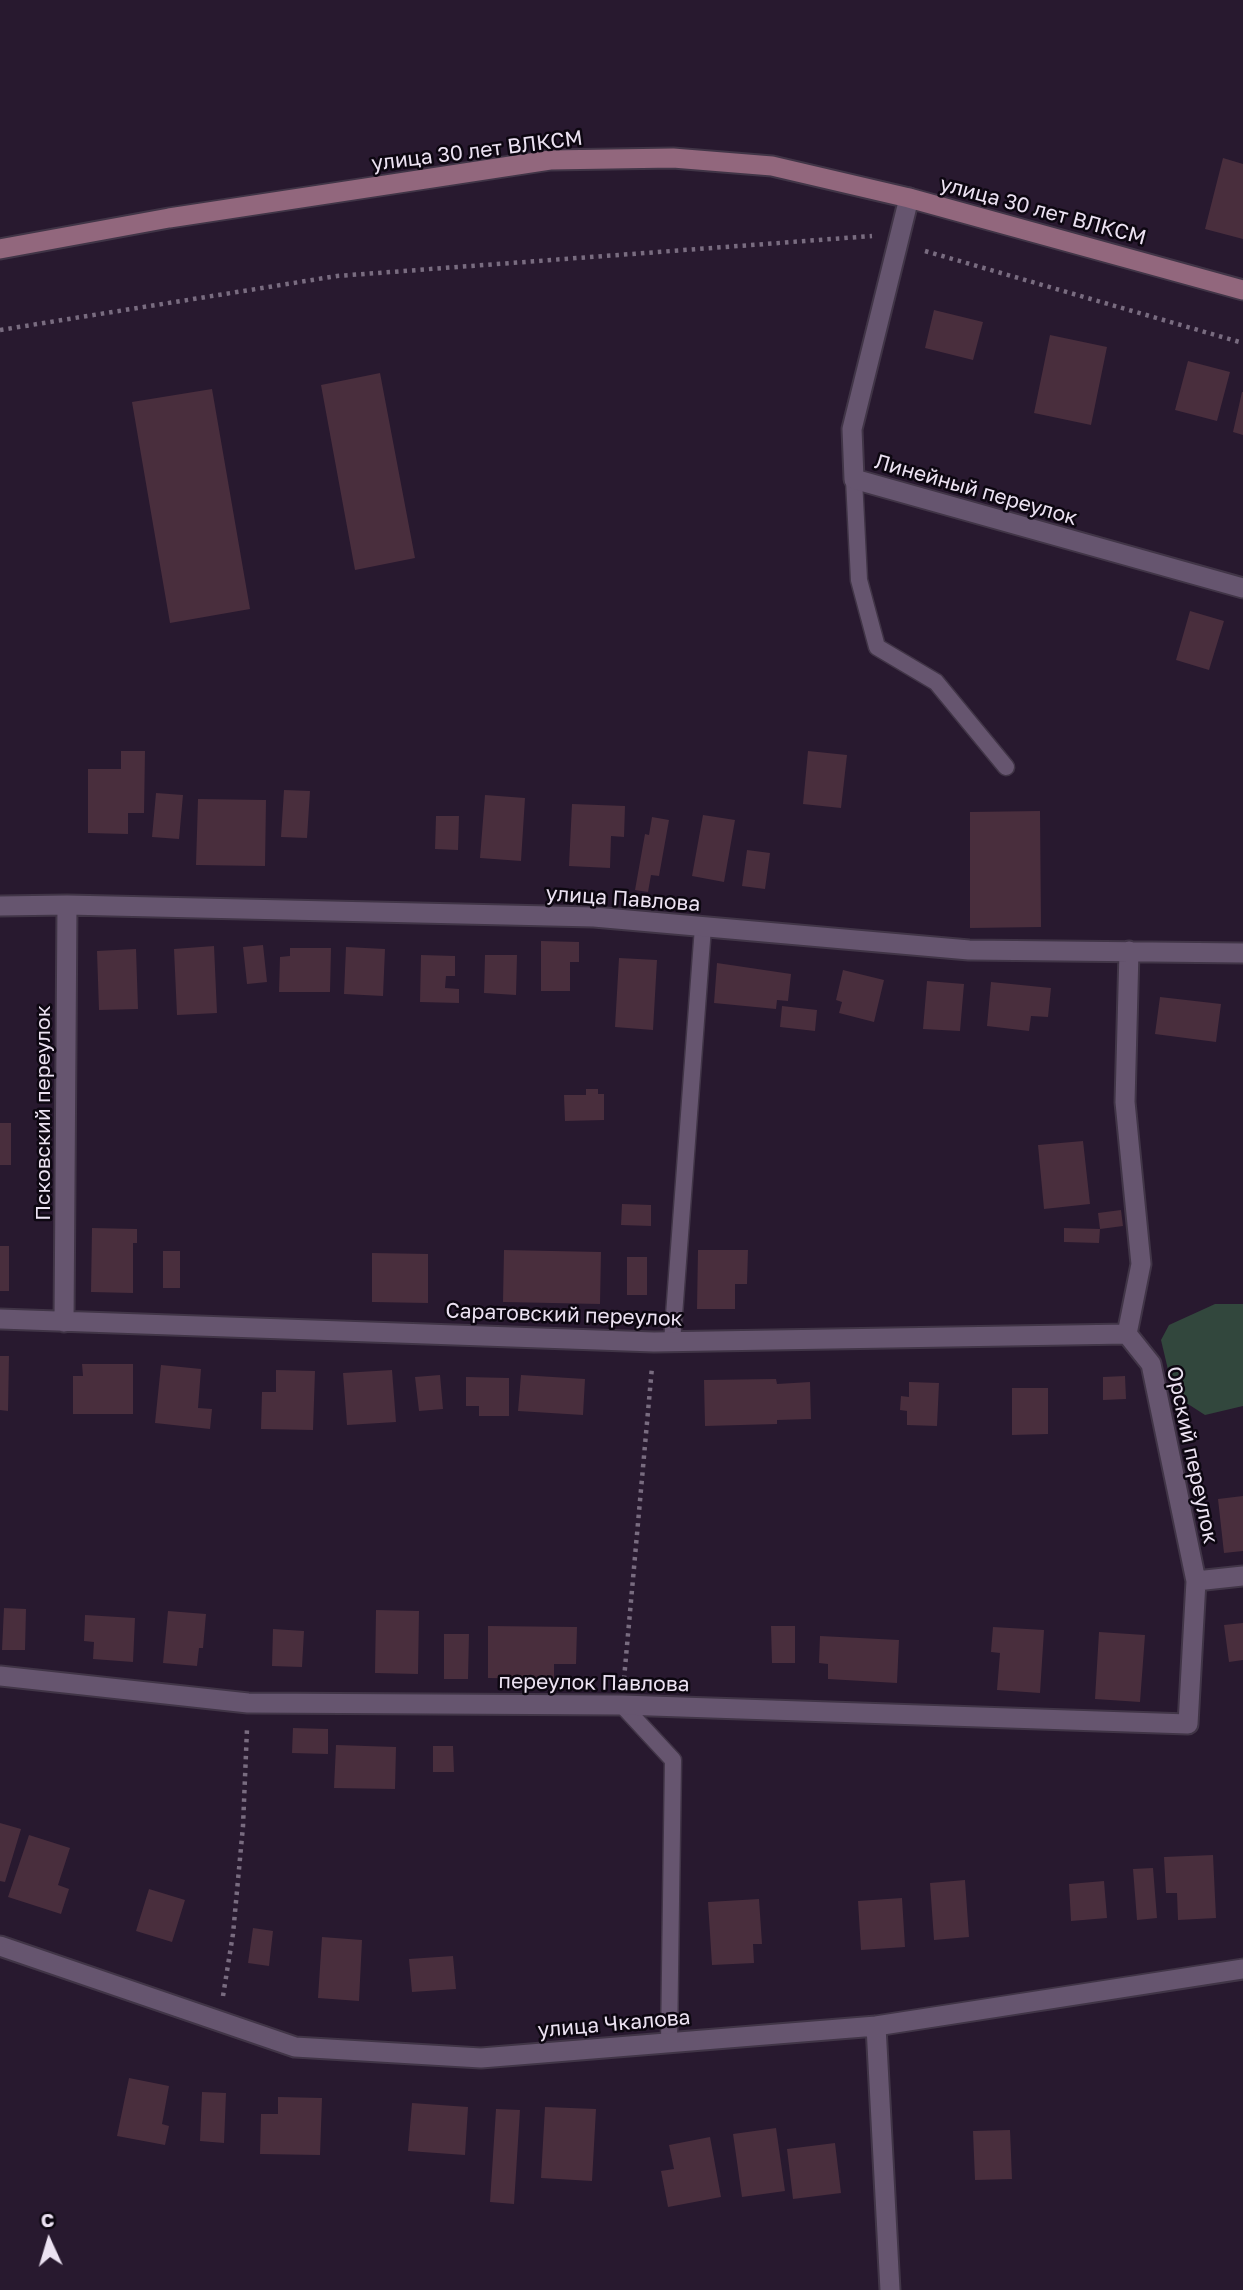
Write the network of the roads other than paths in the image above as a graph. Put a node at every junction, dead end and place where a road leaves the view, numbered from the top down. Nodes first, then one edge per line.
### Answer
1 (909, 198) junction
2 (0, 248) edge
3 (1243, 290) edge
4 (854, 479) junction
5 (1243, 588) edge
6 (1006, 767) dead end
7 (68, 905) junction
8 (0, 906) edge
9 (703, 927) junction
10 (1129, 951) junction
11 (1243, 953) edge
12 (0, 1319) edge
13 (64, 1322) junction
14 (1127, 1334) junction
15 (663, 1342) junction
16 (1243, 1576) edge
17 (1196, 1581) junction
18 (0, 1676) edge
19 (622, 1705) junction
20 (1188, 1724) joint
21 (0, 1946) edge
22 (1243, 1969) edge
23 (876, 2026) junction
24 (668, 2043) junction
25 (890, 2290) edge

1 - 2 main road, улица 30 лет ВЛКСМ
1 - 3 main road, улица 30 лет ВЛКСМ
1 - 4 street, Линейный переулок
4 - 5 street, Линейный переулок
4 - 6 lane
7 - 8 street, улица Павлова
7 - 9 street, улица Павлова
7 - 13 street, Псковский переулок
9 - 10 street, улица Павлова
9 - 15 lane
10 - 11 street, улица Павлова
10 - 14 street
12 - 13 street, Саратовский переулок
13 - 15 street, Саратовский переулок
14 - 15 street, Саратовский переулок
14 - 17 street, Орский переулок
16 - 17 street
17 - 20 street, Орский переулок
18 - 19 street, переулок Павлова
19 - 20 street, переулок Павлова
19 - 24 lane
21 - 24 street, улица Чкалова
22 - 23 street, улица Чкалова
23 - 24 street, улица Чкалова
23 - 25 street

